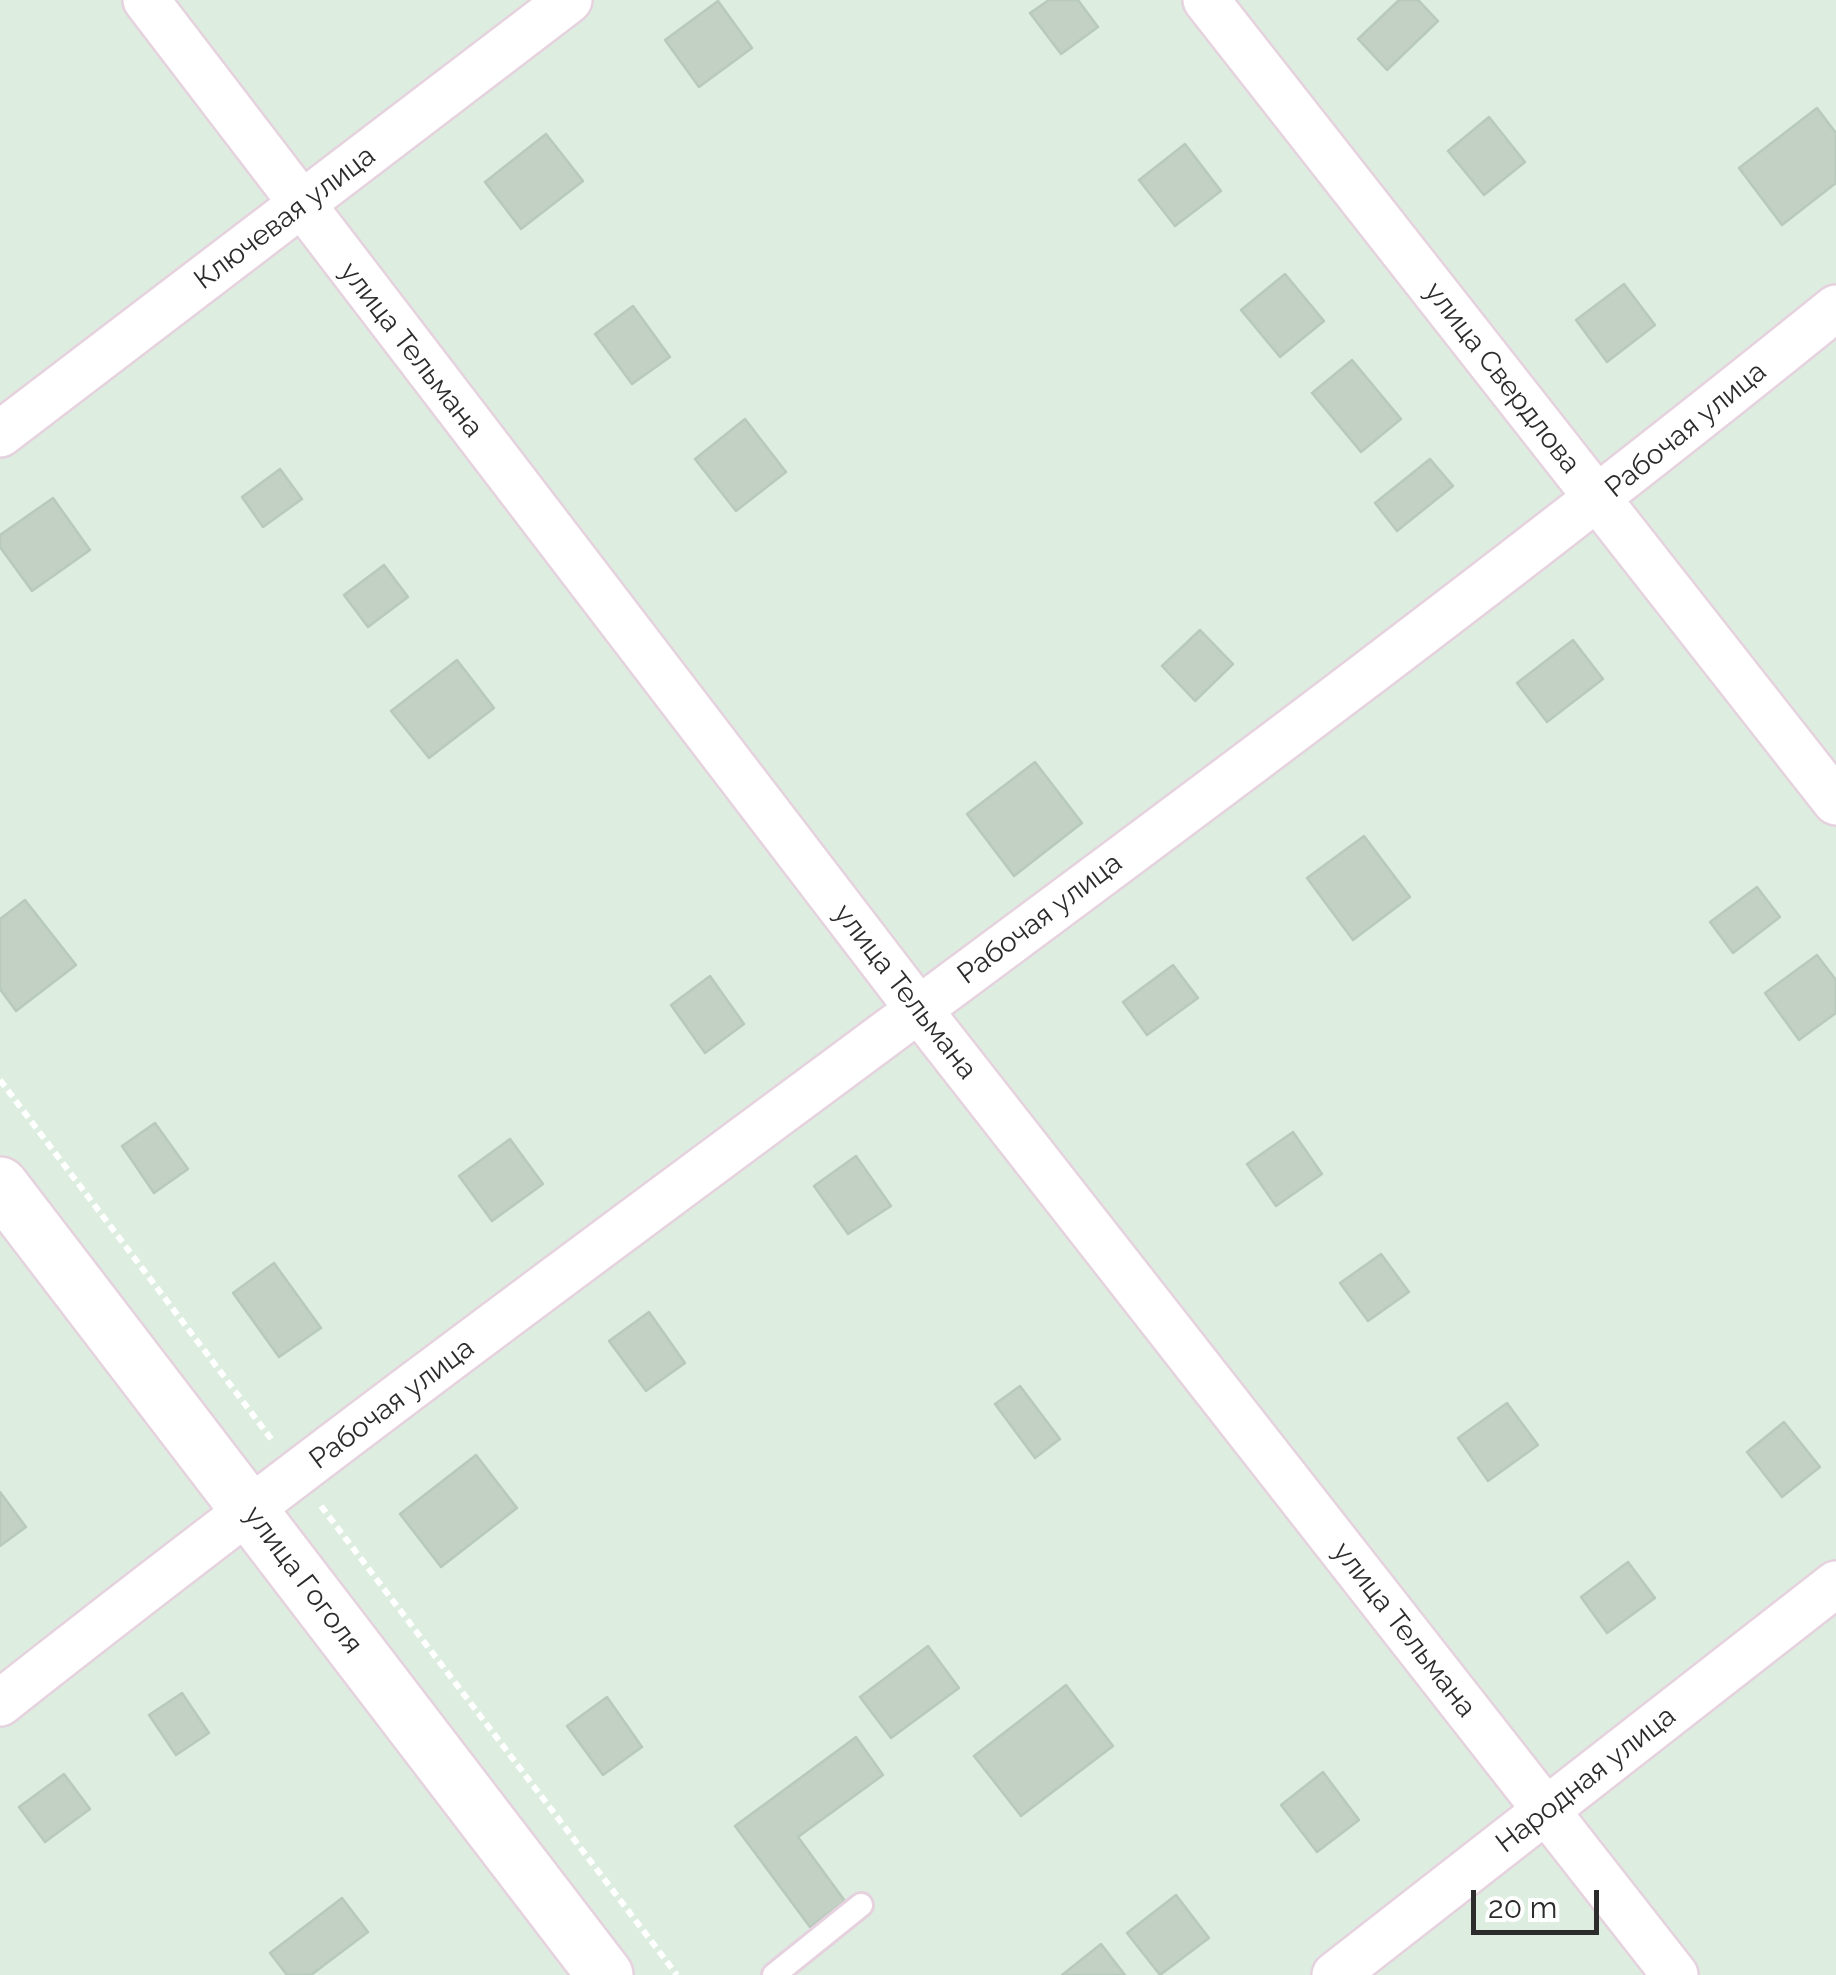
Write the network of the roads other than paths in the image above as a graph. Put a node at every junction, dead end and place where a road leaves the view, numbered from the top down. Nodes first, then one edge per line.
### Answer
1 (146, 0) edge
2 (569, 0) edge
3 (1206, 0) edge
4 (300, 207) junction
5 (1836, 308) edge
6 (0, 434) edge
7 (1598, 501) junction
8 (1836, 802) edge
9 (918, 1010) junction
10 (0, 1186) edge
11 (248, 1508) junction
12 (1836, 1584) edge
13 (0, 1703) edge
14 (1546, 1810) junction
15 (862, 1905) dead end
16 (606, 1975) edge
17 (774, 1975) edge
18 (1335, 1975) edge
19 (1675, 1975) edge

1 - 4 street, улица Тельмана
2 - 4 street, Ключевая улица
3 - 7 street, улица Свердлова
4 - 6 street, Ключевая улица
4 - 9 street, улица Тельмана
5 - 7 street, Рабочая улица
7 - 8 street, улица Свердлова
7 - 9 street, Рабочая улица
9 - 11 street, Рабочая улица
9 - 14 street, улица Тельмана
10 - 11 street, улица Гоголя
11 - 13 street, Рабочая улица
11 - 16 street, улица Гоголя
12 - 14 street, Народная улица
14 - 18 street, Народная улица
14 - 19 street, улица Тельмана
15 - 17 lane

